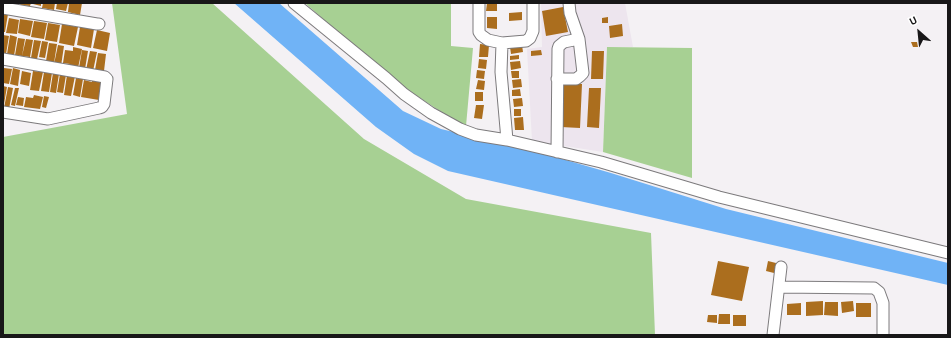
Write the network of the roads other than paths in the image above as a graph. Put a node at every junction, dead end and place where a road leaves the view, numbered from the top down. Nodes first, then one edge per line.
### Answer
1 (294, 3) edge
2 (479, 3) edge
3 (533, 3) edge
4 (569, 3) edge
5 (3, 8) edge
6 (99, 24) dead end
7 (579, 39) junction
8 (502, 43) junction
9 (3, 59) edge
10 (558, 79) junction
11 (3, 112) edge
12 (507, 140) junction
13 (557, 152) junction
14 (948, 253) edge
15 (781, 267) dead end
16 (779, 287) junction
17 (773, 335) edge
18 (883, 335) edge

1 - 12 street
2 - 8 street
3 - 8 street
4 - 7 street
5 - 6 street
7 - 10 street
7 - 10 street
8 - 12 street
9 - 11 street
10 - 13 street
12 - 13 street
13 - 14 street
15 - 16 street
16 - 17 street
16 - 18 street

